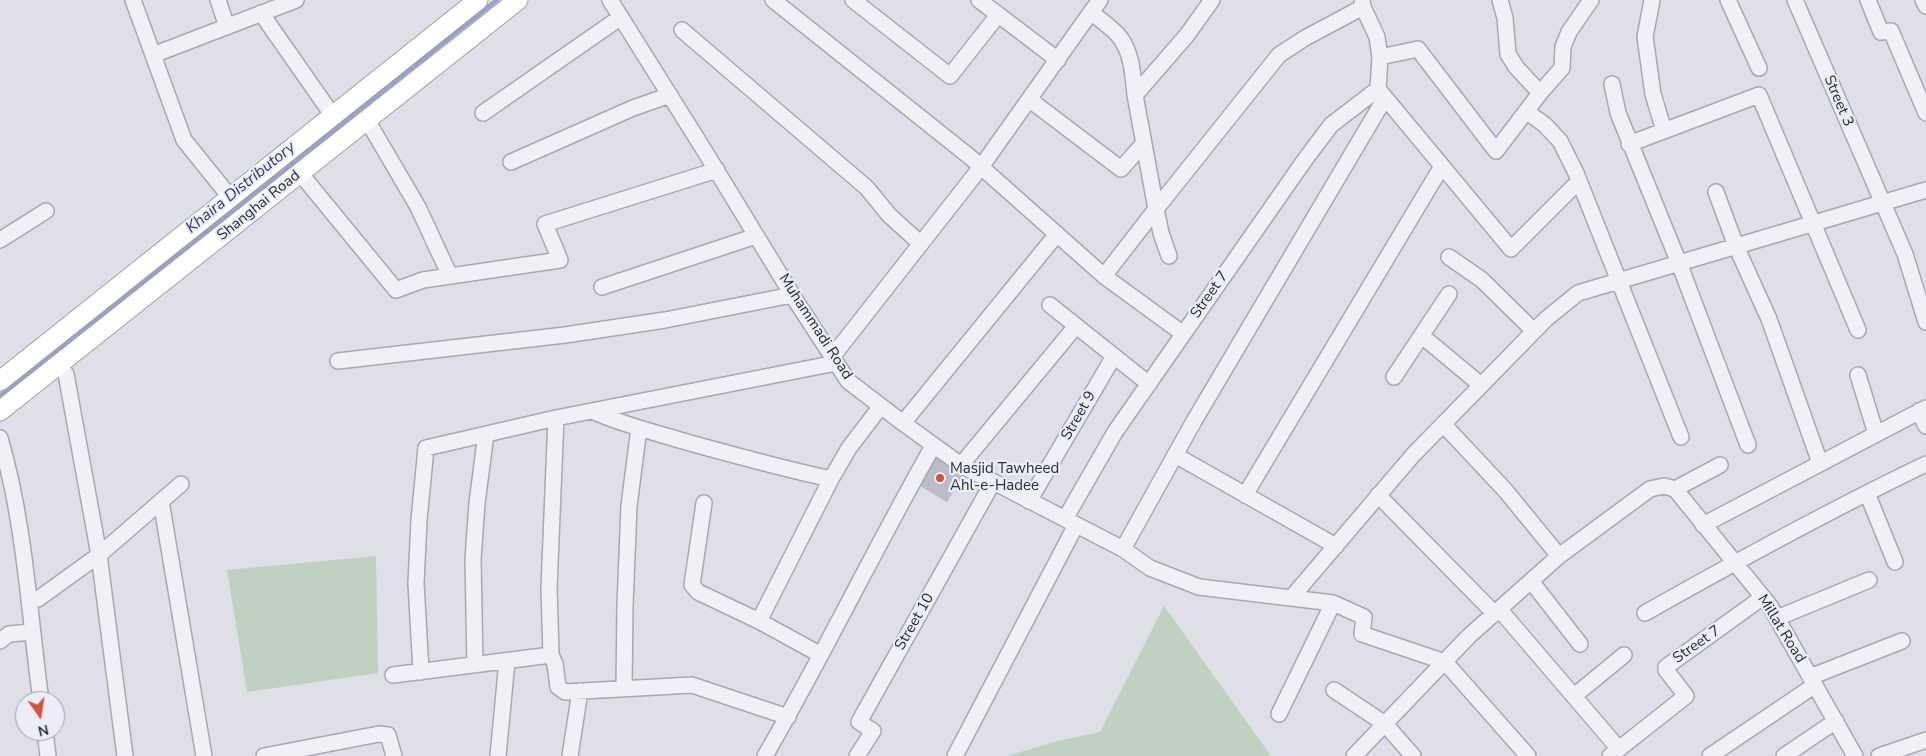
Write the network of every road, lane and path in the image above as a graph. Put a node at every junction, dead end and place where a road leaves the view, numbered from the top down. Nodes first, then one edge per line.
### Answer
1 (133, 0) edge
2 (218, 0) edge
3 (296, 0) edge
4 (478, 0) edge
5 (518, 0) edge
6 (610, 0) edge
7 (773, 0) edge
8 (853, 0) edge
9 (979, 0) edge
10 (1100, 0) edge
11 (1212, 0) edge
12 (1500, 0) edge
13 (1591, 0) edge
14 (1652, 0) edge
15 (1728, 0) edge
16 (1795, 0) edge
17 (1868, 0) edge
18 (1923, 0) edge
19 (1363, 3) edge
20 (1926, 6) edge
21 (1091, 12) junction
22 (261, 13) junction
23 (998, 15) junction
24 (621, 17) junction
25 (227, 27) junction
26 (682, 30) dead end
27 (153, 55) junction
28 (1380, 57) junction
29 (1058, 60) junction
30 (1759, 68) dead end
31 (1612, 84) dead end
32 (1540, 93) junction
33 (1381, 94) junction
34 (670, 95) junction
35 (1135, 95) junction
36 (1030, 100) junction
37 (1526, 111) junction
38 (1926, 112) edge
39 (482, 113) dead end
40 (333, 116) junction
41 (367, 120) junction
42 (1664, 131) junction
43 (1144, 143) junction
44 (1629, 144) junction
45 (511, 162) dead end
46 (1442, 166) junction
47 (981, 167) junction
48 (717, 170) junction
49 (300, 173) junction
50 (1579, 181) junction
51 (1926, 190) edge
52 (1716, 192) dead end
53 (230, 197) junction
54 (1881, 203) junction
55 (1156, 208) junction
56 (46, 211) dead end
57 (1813, 223) junction
58 (1057, 234) junction
59 (756, 236) junction
60 (0, 240) edge
61 (921, 244) junction
62 (1736, 246) junction
63 (1168, 256) dead end
64 (1449, 257) dead end
65 (1679, 263) junction
66 (450, 276) junction
67 (1104, 276) junction
68 (1619, 281) junction
69 (602, 287) dead end
70 (792, 294) junction
71 (1449, 294) dead end
72 (1050, 305) dead end
73 (1926, 322) edge
74 (1076, 326) junction
75 (1858, 330) dead end
76 (1534, 331) junction
77 (1182, 333) junction
78 (1422, 336) junction
79 (1114, 356) junction
80 (834, 360) junction
81 (338, 361) dead end
82 (59, 365) junction
83 (1858, 375) dead end
84 (2, 376) edge
85 (1394, 377) dead end
86 (1149, 384) junction
87 (1481, 385) junction
88 (881, 406) junction
89 (1922, 410) edge
90 (0, 411) edge
91 (592, 411) junction
92 (556, 418) junction
93 (903, 423) junction
94 (1443, 424) junction
95 (1926, 426) edge
96 (639, 428) junction
97 (486, 434) junction
98 (1876, 434) junction
99 (1681, 437) dead end
100 (0, 438) edge
101 (1748, 445) dead end
102 (933, 446) junction
103 (1175, 455) junction
104 (1820, 463) junction
105 (1926, 464) edge
106 (961, 465) junction
107 (1720, 465) dead end
108 (831, 479) junction
109 (993, 482) junction
110 (182, 484) dead end
111 (1675, 489) junction
112 (1867, 492) junction
113 (1245, 495) junction
114 (1378, 495) junction
115 (161, 501) junction
116 (1029, 501) junction
117 (704, 502) dead end
118 (1070, 522) junction
119 (1703, 525) junction
120 (1336, 546) junction
121 (1123, 549) junction
122 (99, 555) junction
123 (1559, 556) junction
124 (1895, 562) dead end
125 (1734, 563) junction
126 (1869, 580) dead end
127 (1531, 581) junction
128 (1292, 597) junction
129 (1763, 597) junction
130 (29, 601) junction
131 (1333, 603) junction
132 (1497, 612) junction
133 (1644, 613) dead end
134 (1777, 618) junction
135 (759, 621) junction
136 (32, 632) junction
137 (0, 641) edge
138 (1902, 641) dead end
139 (1580, 644) dead end
140 (551, 655) junction
141 (822, 655) junction
142 (1624, 655) dead end
143 (507, 661) junction
144 (1445, 662) junction
145 (475, 665) junction
146 (421, 672) junction
147 (393, 675) dead end
148 (1813, 681) junction
149 (624, 688) junction
150 (1334, 690) dead end
151 (40, 691) edge
152 (580, 691) junction
153 (1574, 696) junction
154 (1279, 714) dead end
155 (788, 717) junction
156 (1836, 721) junction
157 (1385, 724) junction
158 (1926, 740) edge
159 (46, 741) edge
160 (312, 752) edge
161 (1615, 752) edge
162 (48, 756) edge
163 (125, 756) edge
164 (204, 756) edge
165 (264, 756) edge
166 (394, 756) edge
167 (498, 756) edge
168 (570, 756) edge
169 (766, 756) edge
170 (857, 756) edge
171 (955, 756) edge
172 (1354, 756) edge
173 (1413, 756) edge
174 (1528, 756) edge
175 (1710, 756) edge
176 (1784, 756) edge
177 (1855, 756) edge
178 (1879, 756) edge

1 - 27 street
2 - 25 street
3 - 22 street
4 - 40 main road, Shanghai Road
5 - 41 main road, Shanghai Road
6 - 24 street, Muhammadi Road
7 - 47 street
8 - 23 street
9 - 23 street
10 - 21 street
11 - 35 street
12 - 32 street
13 - 32 street
14 - 42 street
15 - 30 street
16 - 54 street, Street 3
17 - 38 street
18 - 20 street
19 - 28 street
19 - 55 street
21 - 29 street
21 - 35 street
22 - 25 street
22 - 40 street
23 - 29 street
24 - 34 street, Muhammadi Road
24 - 39 street
25 - 27 street
26 - 61 street
27 - 53 street
28 - 33 street
28 - 37 street
29 - 36 street
31 - 44 street
32 - 37 street
33 - 46 street
33 - 77 street, Street 7
33 - 103 street
34 - 45 street
34 - 48 street, Muhammadi Road
35 - 43 street
36 - 43 street
36 - 47 street
37 - 50 street
40 - 53 main road, Shanghai Road
41 - 49 main road, Shanghai Road
41 - 66 street
42 - 44 street
42 - 57 street
43 - 55 street
44 - 65 street
46 - 50 street
46 - 113 street
47 - 58 street
47 - 61 street
48 - 59 street, Muhammadi Road
48 - 66 street
49 - 66 street
49 - 82 main road, Shanghai Road
50 - 68 street
51 - 54 street
52 - 62 street
53 - 84 main road, Shanghai Road
54 - 57 street
54 - 73 street, Street 3
55 - 63 street
55 - 67 street
56 - 60 street
57 - 62 street
57 - 75 street
58 - 67 street
58 - 93 street
59 - 69 street
59 - 70 street, Muhammadi Road
61 - 80 street
62 - 65 street
62 - 104 street
64 - 76 street
65 - 68 street
65 - 101 street
67 - 77 street
68 - 76 street
68 - 99 street
70 - 80 street, Muhammadi Road
70 - 81 street
71 - 78 street
72 - 74 street
74 - 79 street
74 - 106 street
76 - 87 street
77 - 86 street, Street 7
78 - 85 street
78 - 87 street
79 - 86 street
79 - 116 street, Street 9
80 - 88 street, Muhammadi Road
80 - 91 street
82 - 90 main road, Shanghai Road
82 - 122 street
83 - 98 street
86 - 118 street, Street 7
87 - 94 street
88 - 93 street, Muhammadi Road
88 - 108 street
89 - 95 street
89 - 98 street
91 - 92 street
91 - 96 street
92 - 97 street
92 - 140 street
93 - 102 street, Muhammadi Road
94 - 114 street
94 - 123 street
96 - 108 street
96 - 149 street
97 - 145 street
97 - 146 street
98 - 104 street
100 - 130 street
102 - 106 street, Muhammadi Road
102 - 141 street
103 - 113 street
103 - 121 street
104 - 119 street
105 - 112 street
106 - 109 street, Muhammadi Road
107 - 111 street
108 - 135 street
109 - 116 street, Muhammadi Road
109 - 170 street, Street 10
110 - 115 street
111 - 119 street, Millat Road
111 - 123 street
112 - 124 street
112 - 125 street
113 - 120 street
114 - 120 street
114 - 132 street
115 - 122 street
115 - 164 street
116 - 118 street, Muhammadi Road
117 - 135 street
118 - 121 street, Muhammadi Road
118 - 171 street, Street 7
119 - 125 street, Millat Road
120 - 128 street
121 - 128 street, Muhammadi Road
122 - 130 street
122 - 163 street
123 - 127 street
125 - 129 street, Millat Road
125 - 133 street
126 - 134 street
127 - 132 street
127 - 139 street
128 - 131 street, Muhammadi Road
129 - 134 street, Millat Road
129 - 161 street, Street 7
130 - 136 street
131 - 144 street, Muhammadi Road
131 - 154 street
132 - 144 street
132 - 153 street
134 - 148 street, Millat Road
135 - 141 street
136 - 137 street
136 - 151 street
138 - 148 street
140 - 143 street
140 - 152 street
141 - 155 street
142 - 153 street
143 - 145 street
143 - 167 street
144 - 157 street
144 - 174 street
145 - 146 street
146 - 147 street
148 - 156 street, Millat Road
148 - 175 street
149 - 152 street
149 - 155 street
150 - 157 street
152 - 168 street
153 - 161 street
155 - 169 street
156 - 176 street
156 - 177 street, Millat Road
157 - 172 street
157 - 173 street
158 - 178 street
159 - 162 street
160 - 165 street
160 - 166 street

